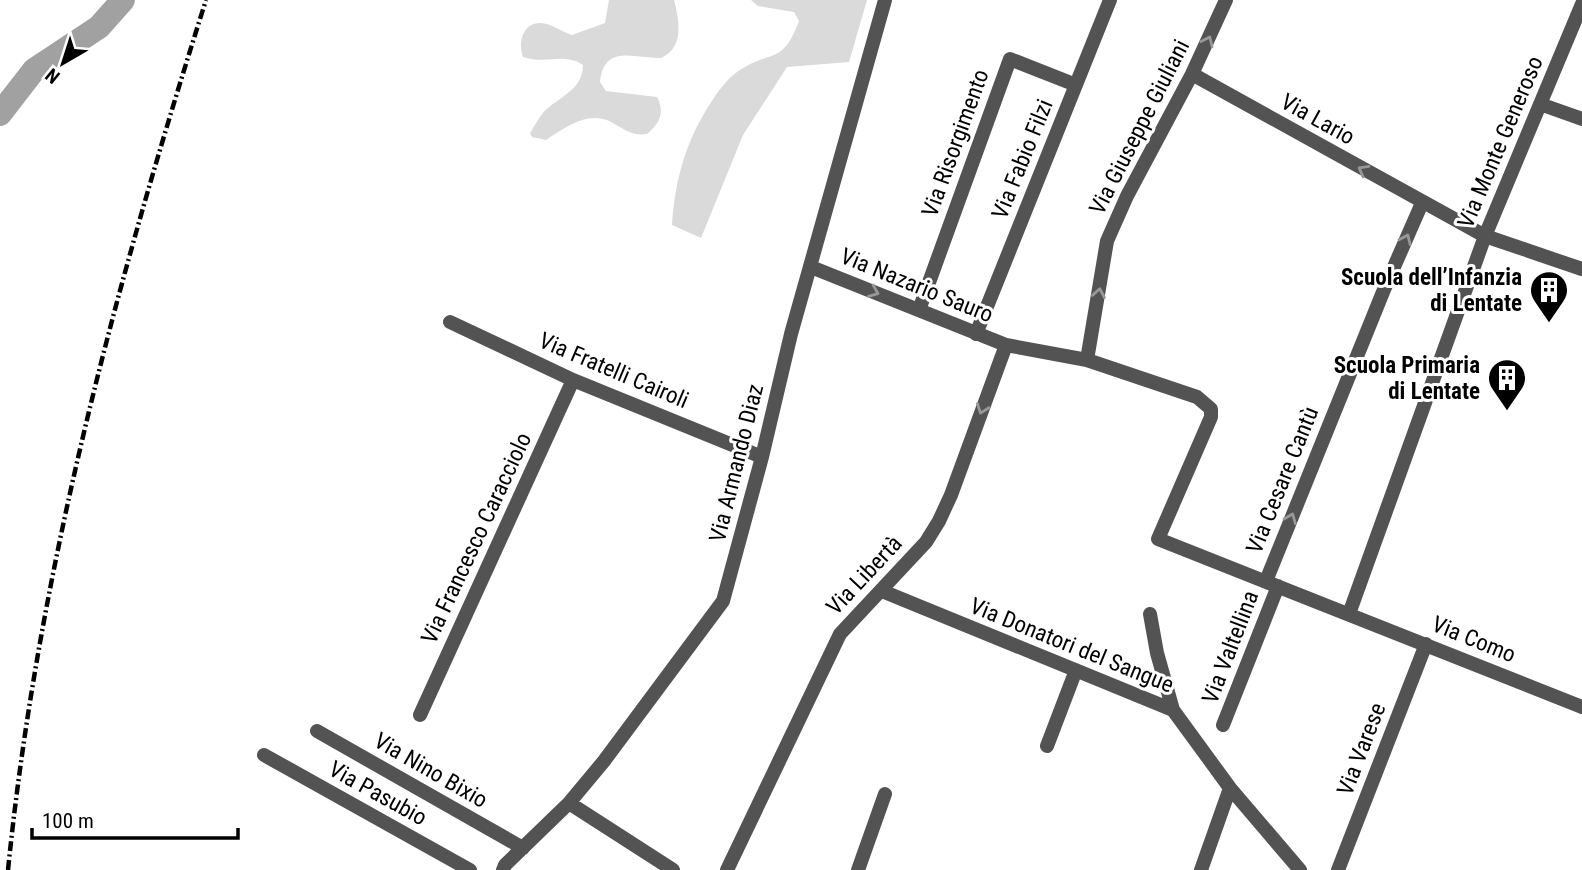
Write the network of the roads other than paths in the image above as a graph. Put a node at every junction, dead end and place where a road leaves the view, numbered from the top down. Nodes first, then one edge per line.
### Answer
1 (885, 0) edge
2 (1110, 0) edge
3 (1226, 0) edge
4 (1581, 2) edge
5 (1192, 74) junction
6 (1076, 85) junction
7 (1540, 104) junction
8 (1582, 119) edge
9 (1422, 203) junction
10 (1485, 236) junction
11 (811, 267) junction
12 (1582, 269) edge
13 (919, 310) junction
14 (450, 322) dead end
15 (976, 334) junction
16 (1006, 345) junction
17 (1087, 360) junction
18 (573, 380) junction
19 (762, 457) junction
20 (1158, 539) joint
21 (1272, 583) junction
22 (882, 591) junction
23 (1150, 614) dead end
24 (1349, 614) junction
25 (1426, 644) junction
26 (1076, 670) junction
27 (1582, 707) edge
28 (1173, 710) junction
29 (420, 715) dead end
30 (1223, 725) dead end
31 (317, 731) dead end
32 (1048, 746) dead end
33 (264, 755) dead end
34 (1230, 788) junction
35 (885, 794) dead end
36 (569, 803) junction
37 (523, 848) junction
38 (470, 870) edge
39 (503, 870) edge
40 (673, 870) edge
41 (727, 870) edge
42 (858, 870) edge
43 (1202, 870) edge
44 (1300, 870) edge
45 (1339, 870) edge

1 - 11 street, Via Armando Diaz
2 - 6 street, Via Fabio Filzi
5 -> 3 street, Via Giuseppe Giuliani
4 - 7 street, Via Monte Generoso
9 -> 5 street, Via Lario
17 -> 5 street, Via Giuseppe Giuliani
6 - 13 street, Via Risorgimento
6 - 15 street, Via Fabio Filzi
7 - 8 street
7 - 10 street, Via Monte Generoso
9 - 10 street, Via Lario
21 -> 9 street, Via Cesare Cantù
10 - 12 street, Via Lario
10 - 24 street, Via Monte Generoso
11 -> 13 street, Via Nazario Sauro
11 - 19 street, Via Armando Diaz
13 - 15 street, Via Nazario Sauro
14 - 18 street, Via Fratelli Cairoli
15 - 16 street, Via Nazario Sauro
16 - 17 street, Via Nazario Sauro
16 -> 22 street, Via Libertà
17 - 20 street, Via Nazario Sauro
18 - 19 street, Via Fratelli Cairoli
18 - 29 street, Via Francesco Caracciolo
19 - 36 street, Via Armando Diaz
20 - 21 street, Via Como
21 - 24 street, Via Como
21 - 30 street, Via Valtellina
22 - 26 street, Via Donatori del Sangue
22 - 41 street, Via Libertà
23 - 28 street
24 - 25 street, Via Como
25 - 27 street, Via Como
25 - 45 street, Via Varese
26 - 28 street, Via Donatori del Sangue
26 - 32 street
28 - 34 street, Via Donatori del Sangue
31 - 37 street, Via Nino Bixio
33 - 38 street, Via Pasubio
34 - 43 street
34 - 44 street, Via Donatori del Sangue
35 - 42 street
36 - 37 street, Via Armando Diaz
36 - 40 street
37 - 39 street, Via Armando Diaz

